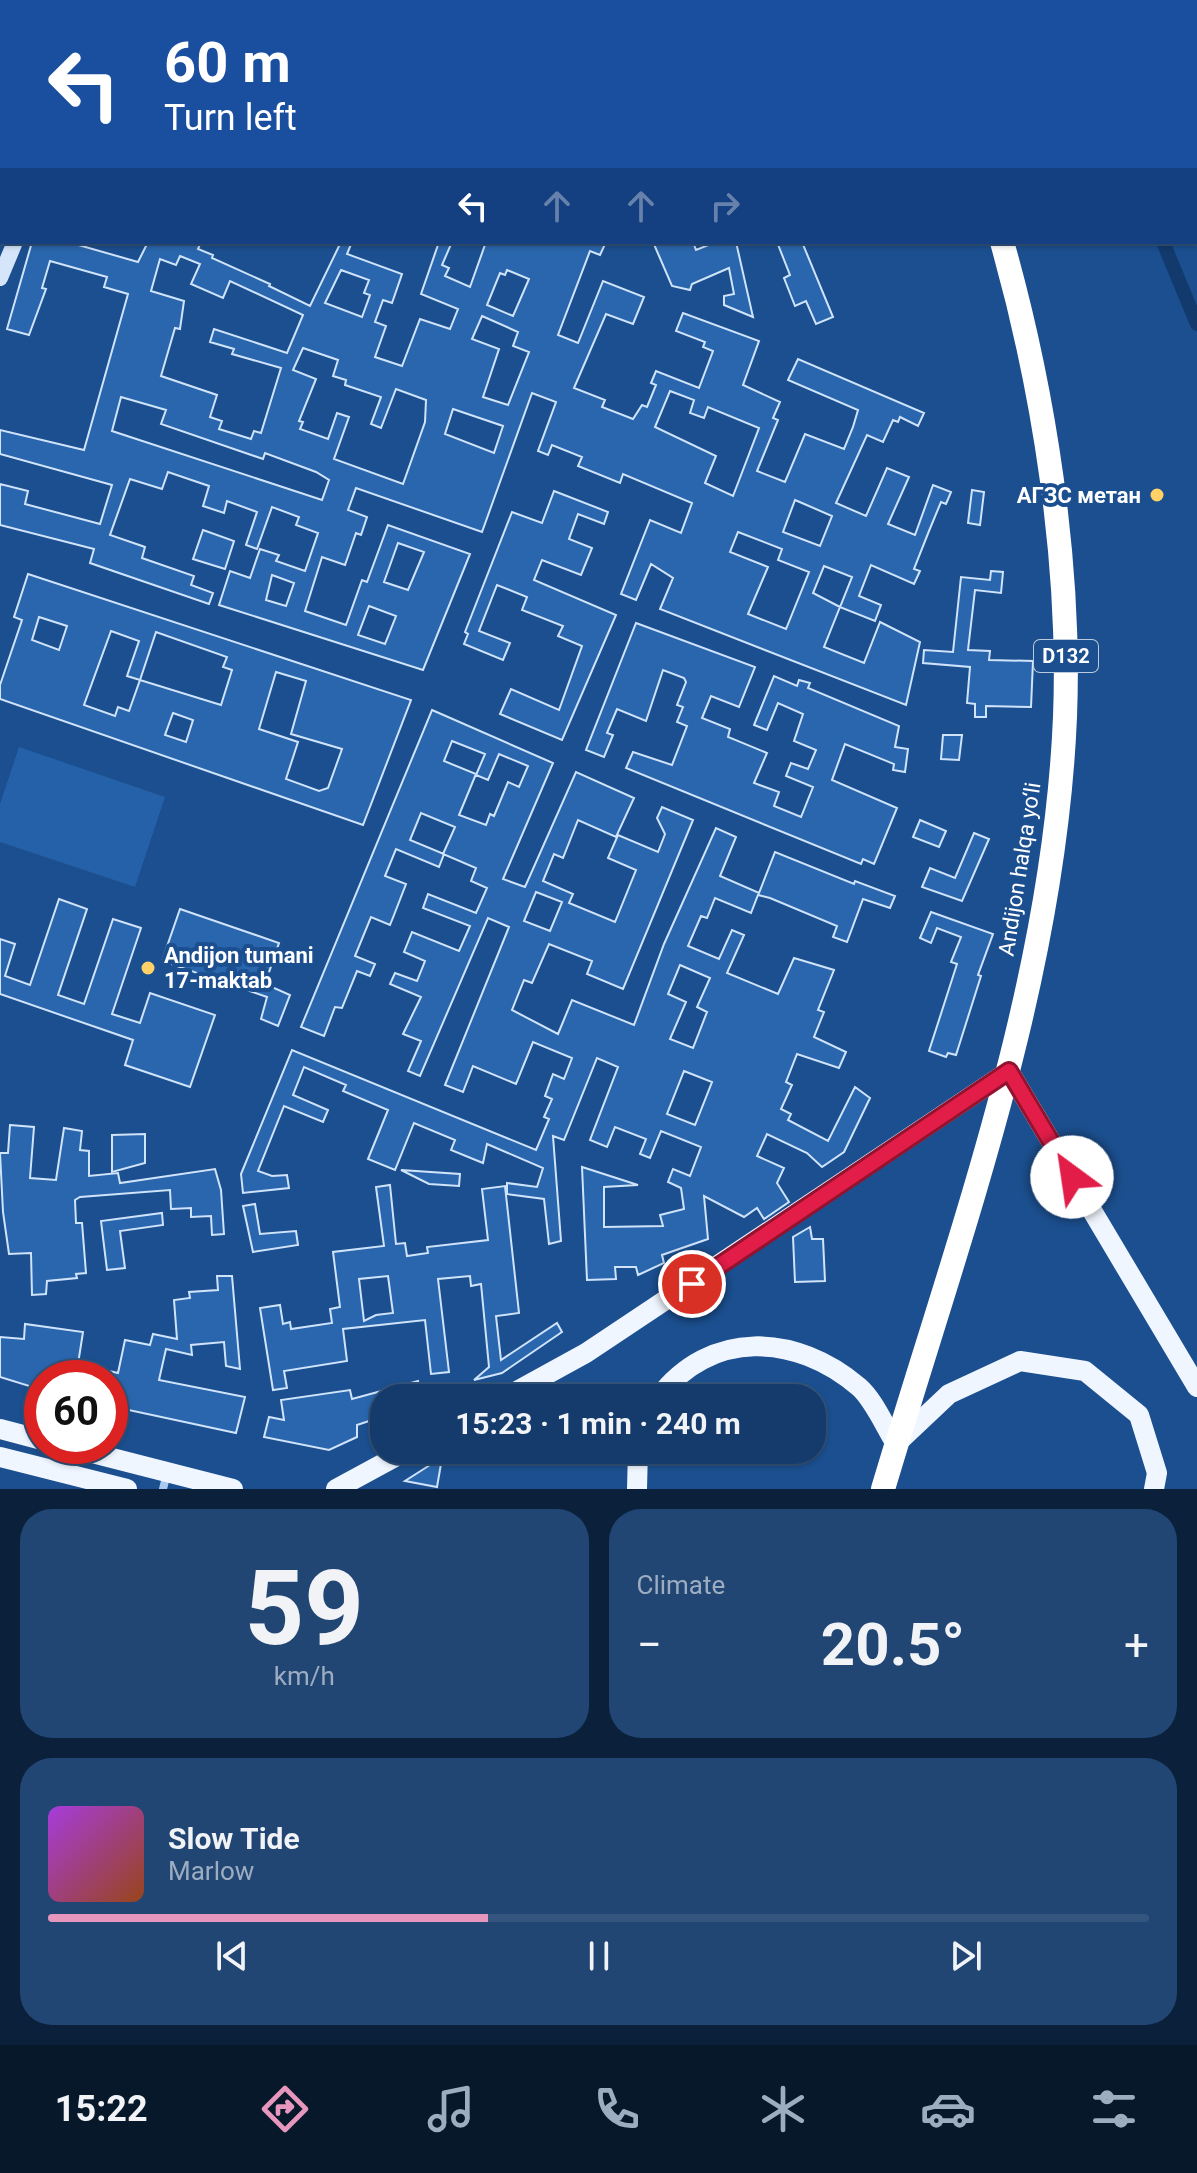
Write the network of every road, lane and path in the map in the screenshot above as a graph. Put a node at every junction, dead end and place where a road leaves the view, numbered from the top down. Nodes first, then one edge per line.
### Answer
1 (14, 244) edge
2 (1003, 244) edge
3 (0, 278) edge
4 (1009, 1071) junction
5 (530, 1384) edge
6 (668, 1384) edge
7 (1197, 1387) edge
8 (0, 1429) edge
9 (24, 1435) edge
10 (896, 1444) junction
11 (0, 1457) edge
12 (116, 1464) edge
13 (382, 1464) edge
14 (638, 1464) edge
15 (165, 1481) edge
16 (127, 1489) edge
17 (233, 1489) edge
18 (336, 1489) edge
19 (637, 1489) edge
20 (883, 1489) edge
21 (1154, 1489) edge

1 - 3 street
2 - 4 highway, Andijon halqa yo‘li / D132
4 - 5 main road
4 - 7 main road
4 - 10 highway, Andijon halqa yo‘li / D132
6 - 10 main road
8 - 9 main road
10 - 20 highway, Andijon halqa yo‘li / D132
10 - 21 main road
11 - 16 main road
12 - 15 main road
13 - 18 main road
14 - 19 main road
15 - 17 main road

